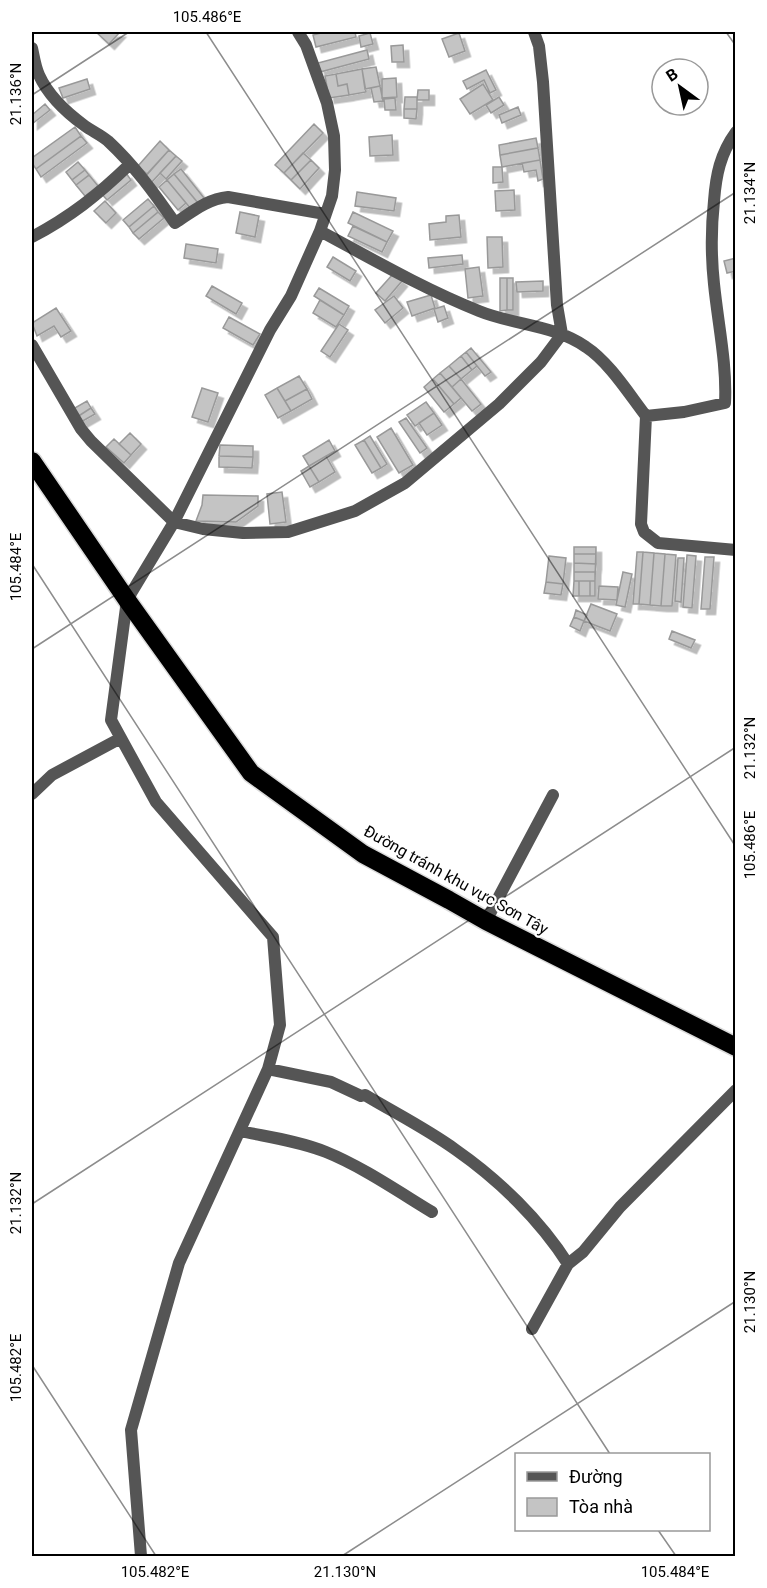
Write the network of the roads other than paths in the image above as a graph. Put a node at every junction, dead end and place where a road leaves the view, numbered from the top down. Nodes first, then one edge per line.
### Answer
1 (298, 32) edge
2 (534, 32) edge
3 (32, 48) edge
4 (735, 132) edge
5 (130, 164) junction
6 (325, 214) junction
7 (320, 231) junction
8 (32, 237) edge
9 (562, 334) junction
10 (32, 345) edge
11 (730, 403) edge
12 (646, 416) junction
13 (32, 460) edge
14 (174, 522) junction
15 (735, 550) edge
16 (127, 600) junction
17 (120, 738) junction
18 (32, 794) edge
19 (553, 795) dead end
20 (486, 921) junction
21 (735, 1047) edge
22 (268, 1069) junction
23 (735, 1090) edge
24 (240, 1131) junction
25 (432, 1212) dead end
26 (568, 1264) junction
27 (531, 1329) dead end
28 (141, 1557) edge

1 - 6 street
2 - 9 street
3 - 5 street
4 - 11 street
5 - 6 street
5 - 8 street
6 - 7 street
7 - 9 street
7 - 14 street
9 - 12 street
9 - 14 street
10 - 14 street
11 - 12 street
12 - 15 street
13 - 16 highway, Đường tránh khu vực Sơn Tây
14 - 16 street
16 - 17 street
16 - 20 highway, Đường tránh khu vực Sơn Tây
17 - 18 street
17 - 22 street
19 - 20 street
20 - 21 highway, Đường tránh khu vực Sơn Tây
22 - 24 street
22 - 26 street
23 - 26 street
24 - 25 street
24 - 28 street
26 - 27 street

